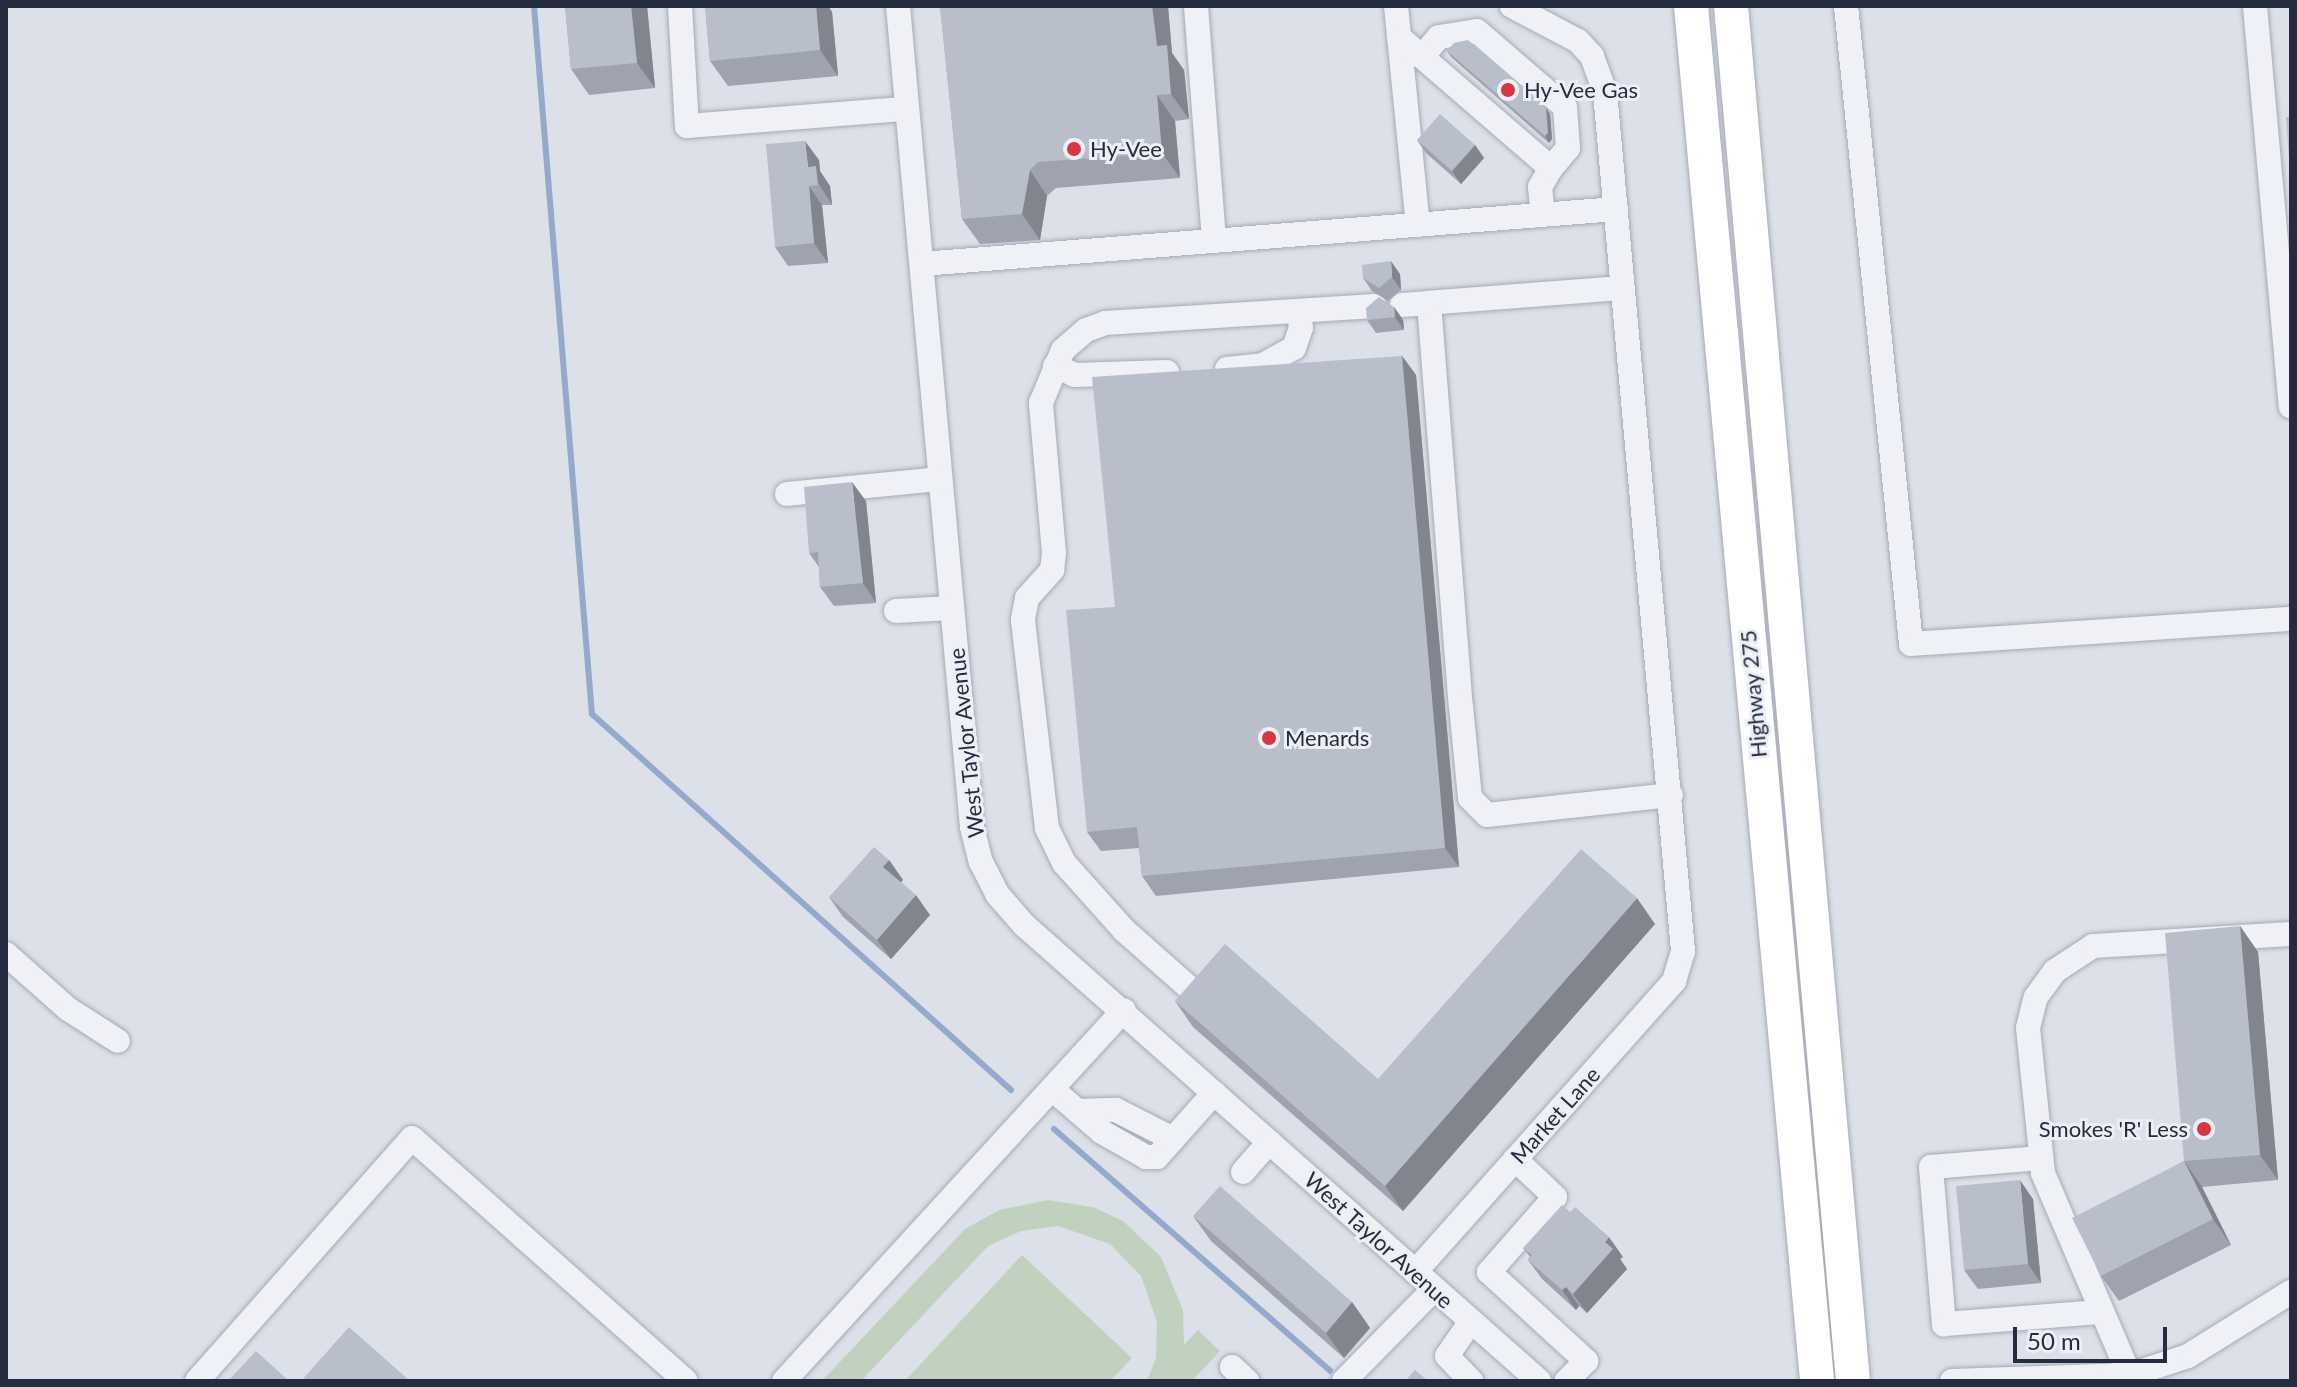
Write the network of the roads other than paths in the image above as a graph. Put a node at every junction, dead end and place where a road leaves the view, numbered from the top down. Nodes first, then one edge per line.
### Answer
1 (680, 6) edge
2 (898, 6) edge
3 (1196, 6) edge
4 (1396, 6) edge
5 (1512, 6) edge
6 (1691, 6) edge
7 (1731, 6) edge
8 (1846, 6) edge
9 (2255, 6) edge
10 (1555, 14) edge
11 (1399, 37) junction
12 (1422, 57) junction
13 (903, 109) junction
14 (1551, 168) junction
15 (1616, 209) junction
16 (1543, 215) junction
17 (1418, 225) junction
18 (1214, 240) junction
19 (922, 264) junction
20 (1622, 288) junction
21 (1429, 303) junction
22 (1402, 305) dead end
23 (1374, 306) edge
24 (1299, 311) junction
25 (1055, 366) junction
26 (2291, 406) edge
27 (939, 479) junction
28 (787, 494) dead end
29 (951, 608) junction
30 (896, 611) dead end
31 (2291, 619) edge
32 (1671, 795) junction
33 (2291, 934) edge
34 (6, 954) edge
35 (1194, 992) edge
36 (1124, 1010) junction
37 (118, 1041) dead end
38 (1052, 1089) junction
39 (1214, 1093) junction
40 (1269, 1142) junction
41 (2041, 1158) junction
42 (1515, 1159) junction
43 (1243, 1172) dead end
44 (1415, 1272) junction
45 (1434, 1289) junction
46 (2291, 1292) edge
47 (2101, 1312) junction
48 (1471, 1321) junction
49 (1533, 1379) edge
50 (2124, 1379) edge
51 (197, 1381) edge
52 (686, 1381) edge
53 (784, 1381) edge
54 (1344, 1381) edge
55 (1471, 1381) edge
56 (1567, 1381) edge
57 (1817, 1381) edge
58 (1853, 1381) edge
59 (1952, 1381) edge

1 - 13 street
2 - 13 street, West Taylor Avenue
3 - 18 street
4 - 11 street
5 - 10 street
6 - 57 highway, Highway 275
7 - 58 highway, Highway 275
8 - 31 street
9 - 26 street
10 - 15 street
11 - 12 street
11 - 17 street
12 - 14 street
12 - 14 street
13 - 19 street, West Taylor Avenue
14 - 16 street
15 - 16 street
15 - 20 street
16 - 17 street
17 - 18 street
18 - 19 street
19 - 27 street, West Taylor Avenue
20 - 21 street
20 - 32 street
21 - 22 street
21 - 32 street
23 - 24 street
24 - 25 street
24 - 25 street
25 - 35 street
27 - 28 street
27 - 29 street, West Taylor Avenue
29 - 30 street
29 - 36 street, West Taylor Avenue
32 - 42 street, Market Lane
33 - 41 street
34 - 37 street
36 - 38 street
36 - 39 street, West Taylor Avenue
38 - 39 street
38 - 53 street
39 - 40 street, West Taylor Avenue
40 - 43 street
40 - 44 street, West Taylor Avenue
41 - 47 street
41 - 47 street
42 - 44 street, Market Lane
42 - 56 street
44 - 45 street, West Taylor Avenue
45 - 48 street, West Taylor Avenue
45 - 54 street
46 - 50 street
47 - 50 street
48 - 49 street, West Taylor Avenue
48 - 55 street
50 - 59 street
51 - 52 street

